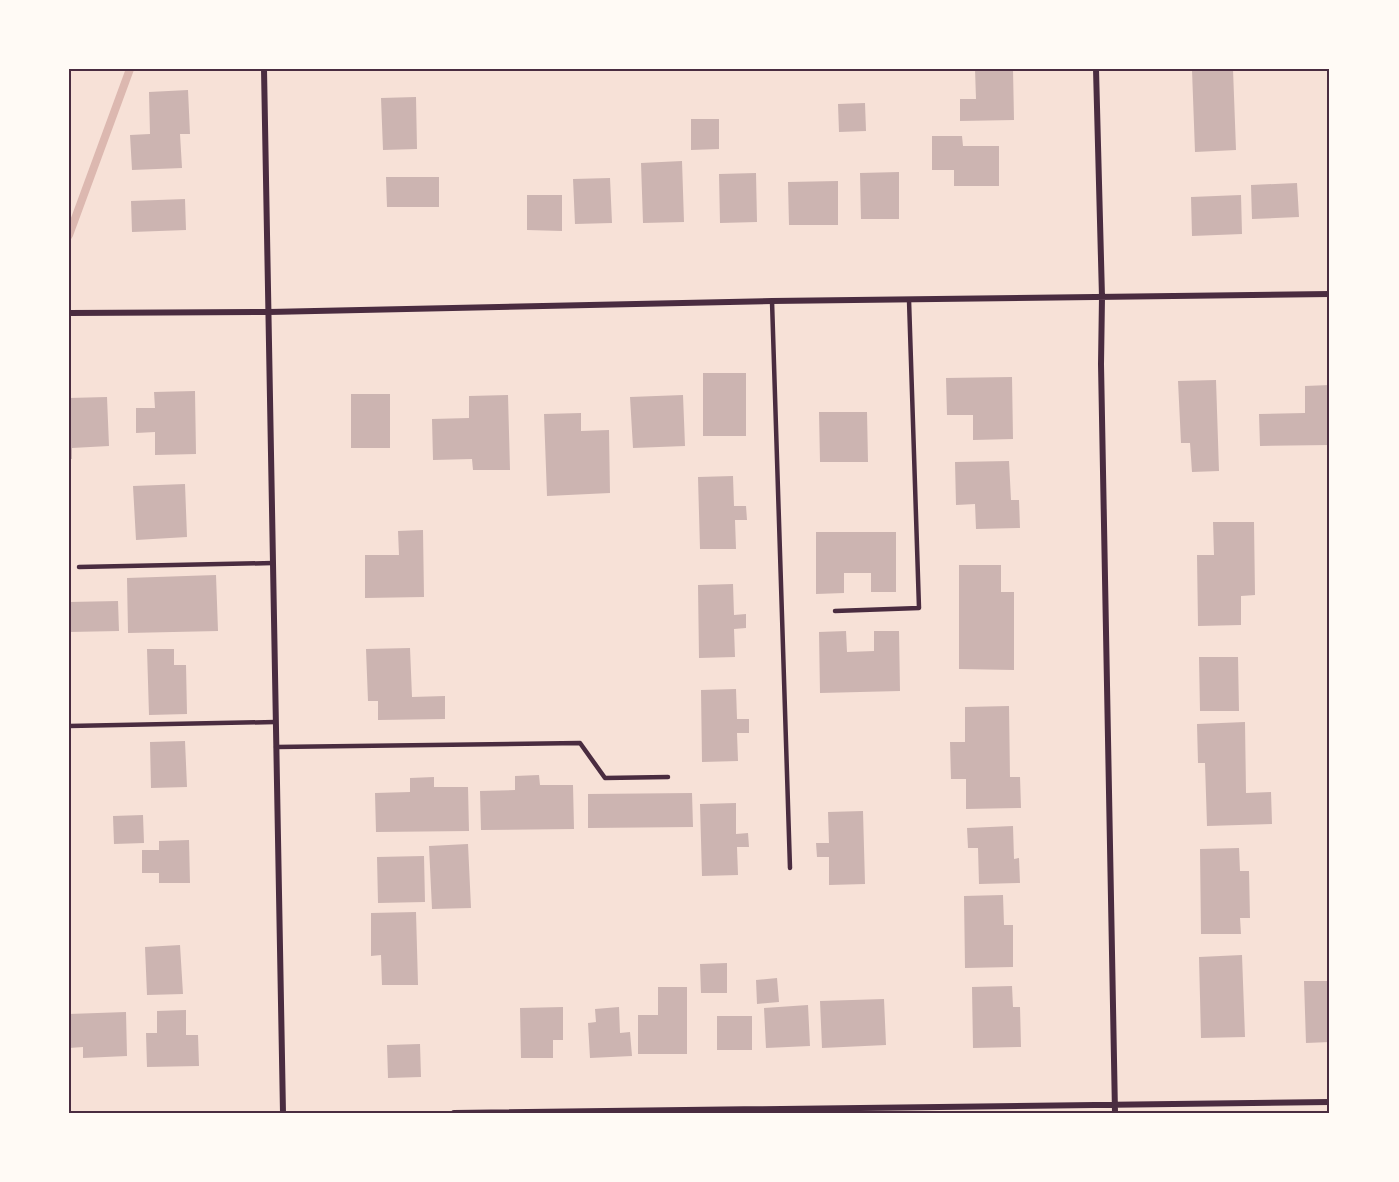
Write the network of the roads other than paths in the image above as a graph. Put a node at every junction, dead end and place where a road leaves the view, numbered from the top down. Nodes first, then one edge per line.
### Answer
1 (264, 69) edge
2 (1096, 69) edge
3 (1330, 294) edge
4 (1102, 297) junction
5 (909, 300) junction
6 (772, 301) junction
7 (268, 312) junction
8 (69, 313) edge
9 (273, 562) junction
10 (79, 567) dead end
11 (835, 611) dead end
12 (275, 722) junction
13 (69, 726) edge
14 (276, 747) junction
15 (668, 777) dead end
16 (790, 868) dead end
17 (1330, 1102) edge
18 (1115, 1110) edge
19 (283, 1113) edge
20 (454, 1113) edge

1 - 7 street
2 - 4 street
3 - 4 street
4 - 5 street
4 - 18 street
5 - 6 street
5 - 11 lane
6 - 7 street
6 - 16 lane
7 - 8 street
7 - 9 street
9 - 10 lane
9 - 12 street
12 - 13 lane
12 - 14 street
14 - 15 lane
14 - 19 street
17 - 18 street
18 - 20 street

